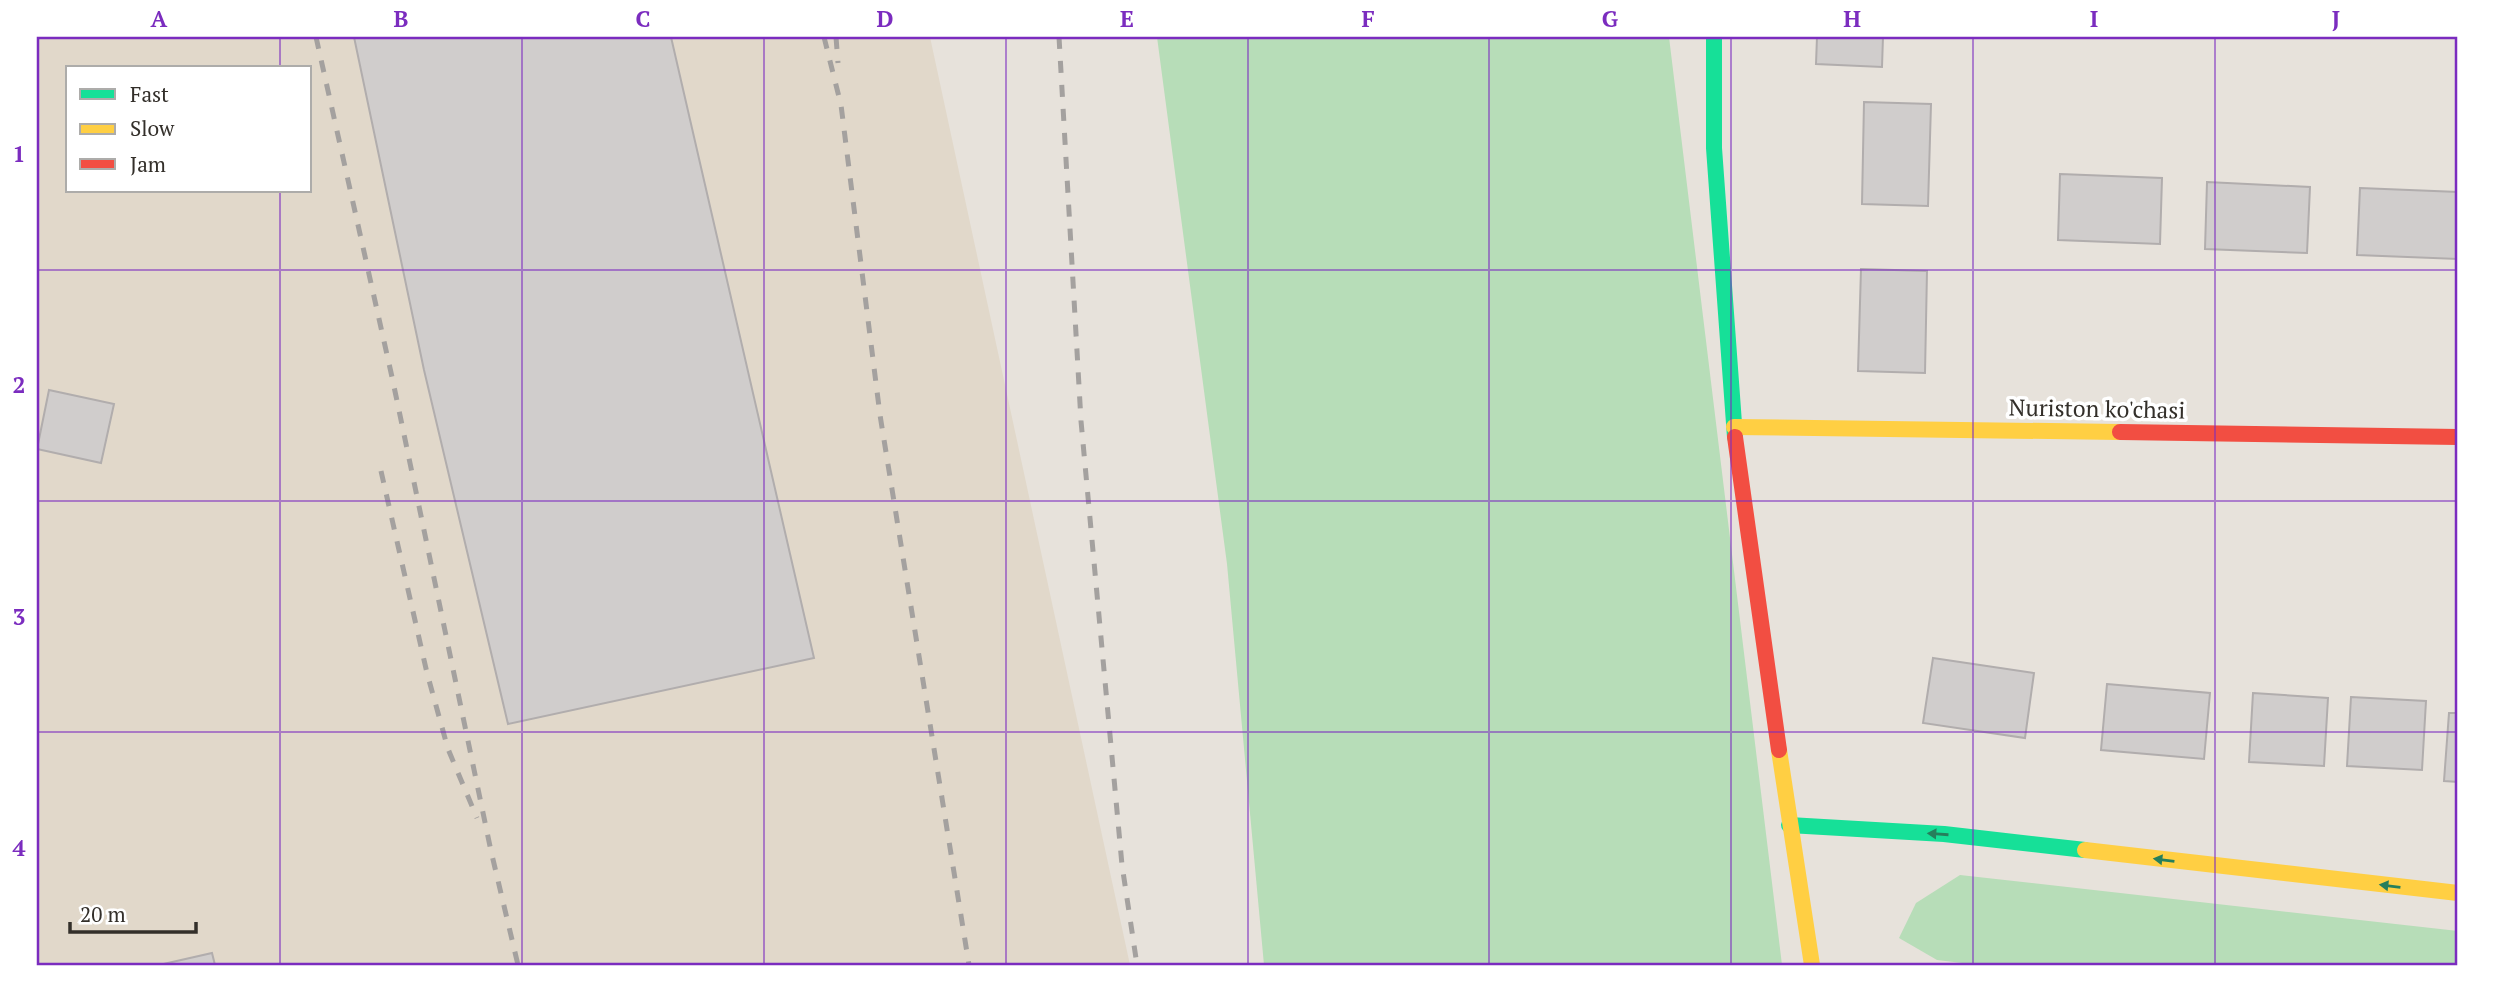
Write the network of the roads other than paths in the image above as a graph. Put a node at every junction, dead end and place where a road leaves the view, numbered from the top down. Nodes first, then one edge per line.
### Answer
1 (1714, 37) edge
2 (1734, 427) junction
3 (2458, 437) edge
4 (1788, 825) junction
5 (2458, 893) edge
6 (1812, 965) edge

1 - 2 street
2 - 3 street, Nuriston ko'chasi
2 - 4 street
5 -> 4 street
4 - 6 street

